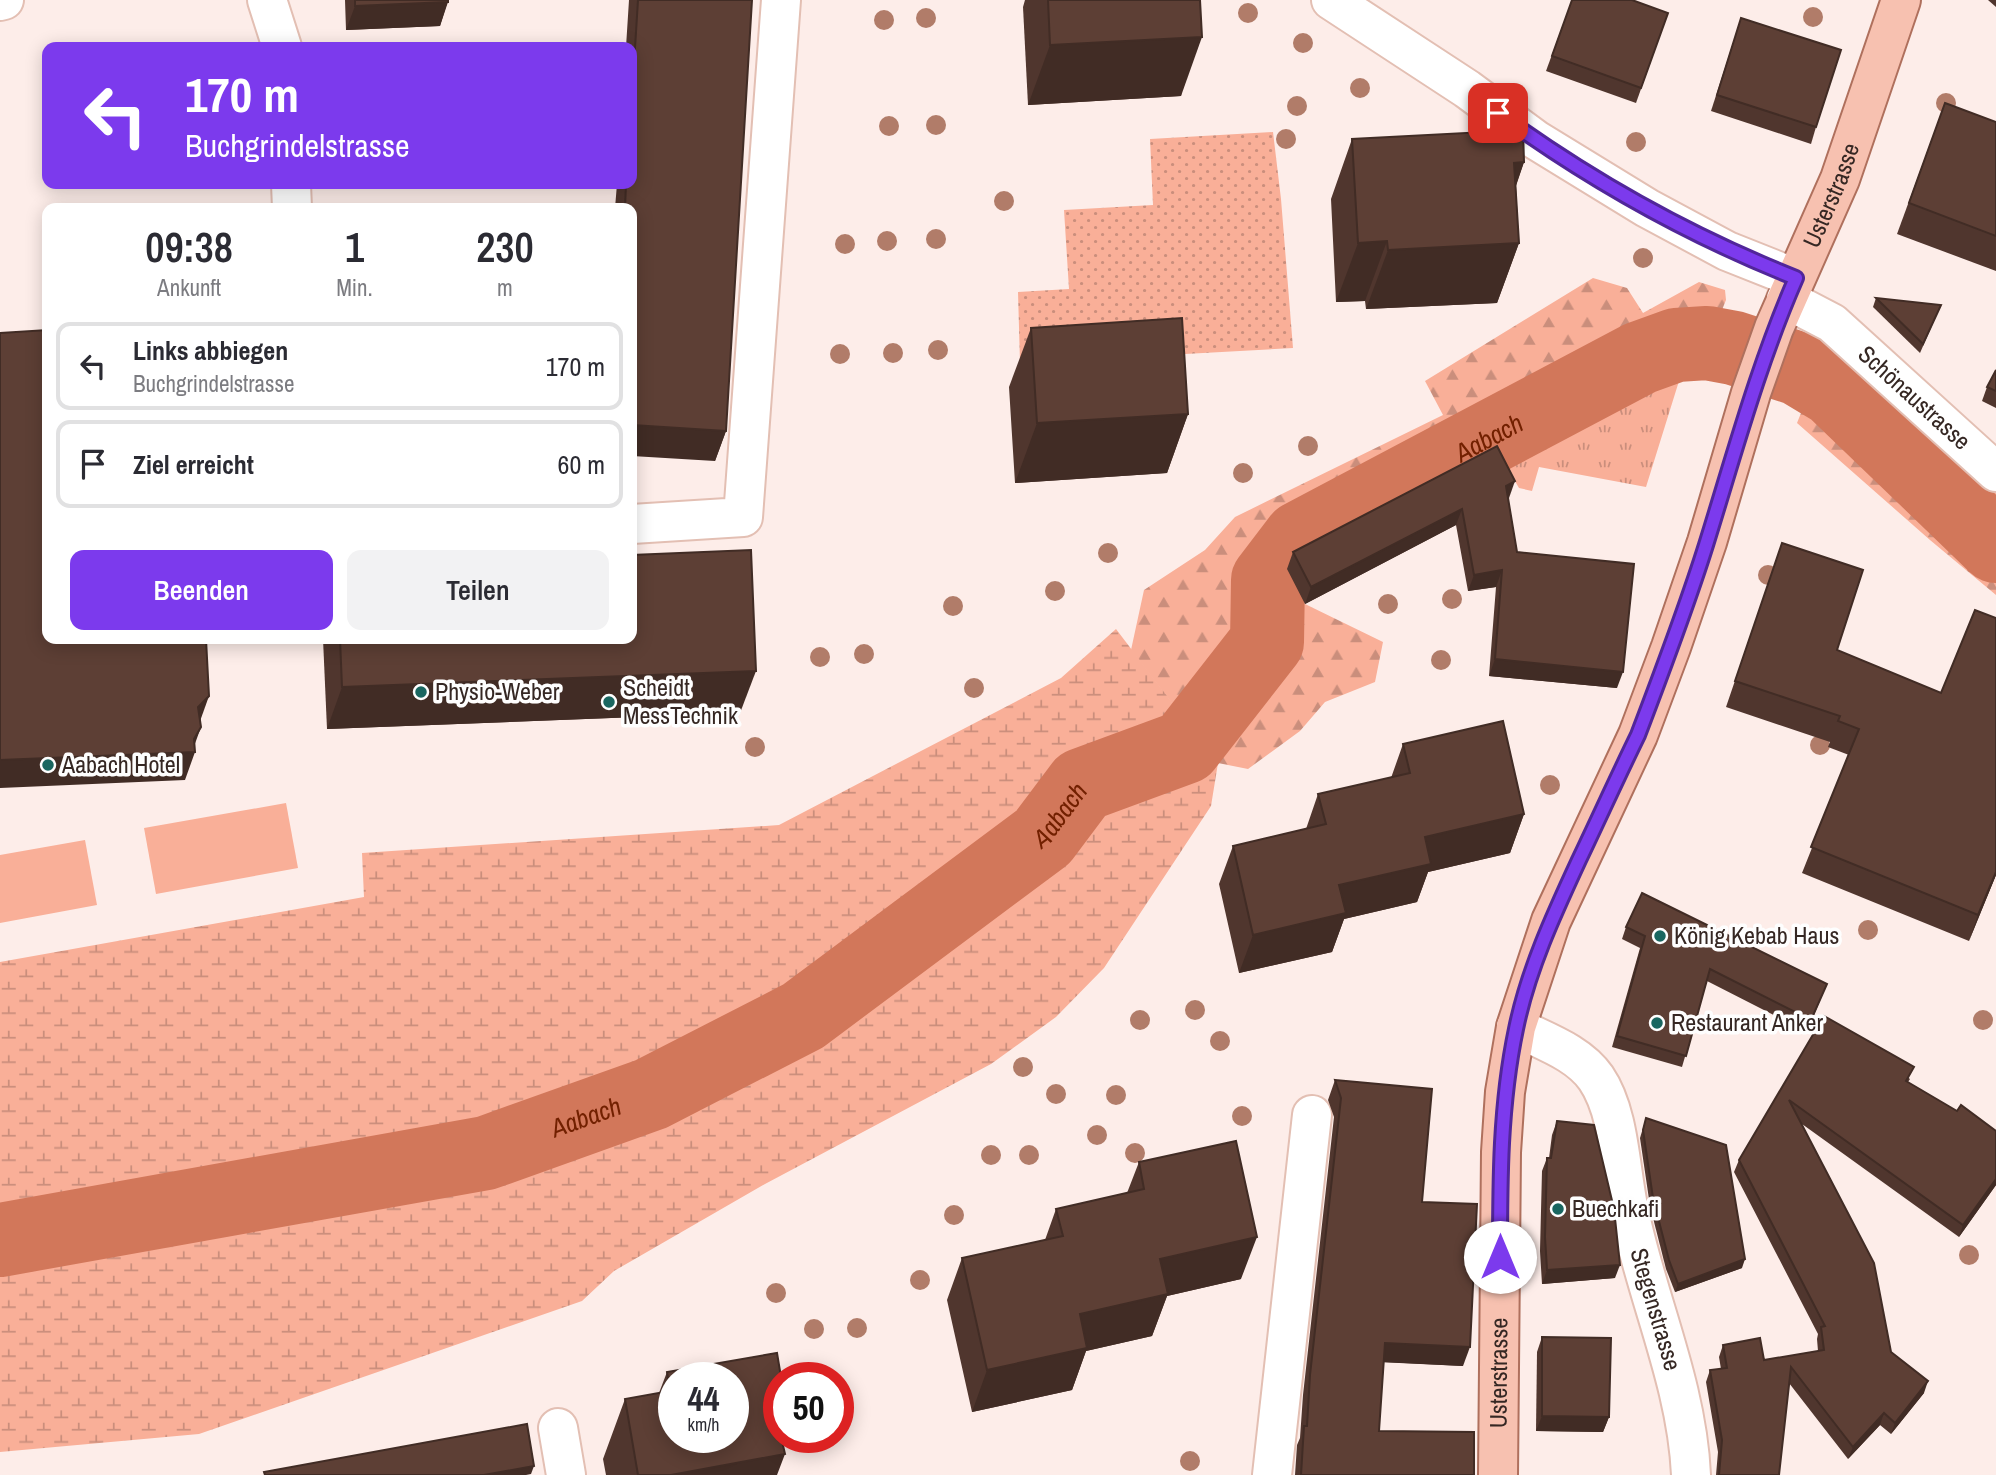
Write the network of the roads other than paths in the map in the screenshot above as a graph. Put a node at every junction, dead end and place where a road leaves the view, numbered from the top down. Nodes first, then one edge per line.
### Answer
1 (267, 0) edge
2 (781, 0) edge
3 (1331, 0) edge
4 (1901, 0) edge
5 (280, 42) edge
6 (1785, 302) junction
7 (1996, 472) edge
8 (637, 524) edge
9 (1516, 1027) junction
10 (1312, 1115) dead end
11 (558, 1428) dead end
12 (566, 1475) edge
13 (1272, 1475) edge
14 (1498, 1475) edge
15 (1691, 1475) edge

1 - 5 street
2 - 8 street
3 - 6 street, Schönaustrasse
4 - 6 main road, Usterstrasse
6 - 7 street, Schönaustrasse
6 - 9 main road, Usterstrasse
9 - 14 main road, Usterstrasse
9 - 15 street, Stegenstrasse
10 - 13 street
11 - 12 street

